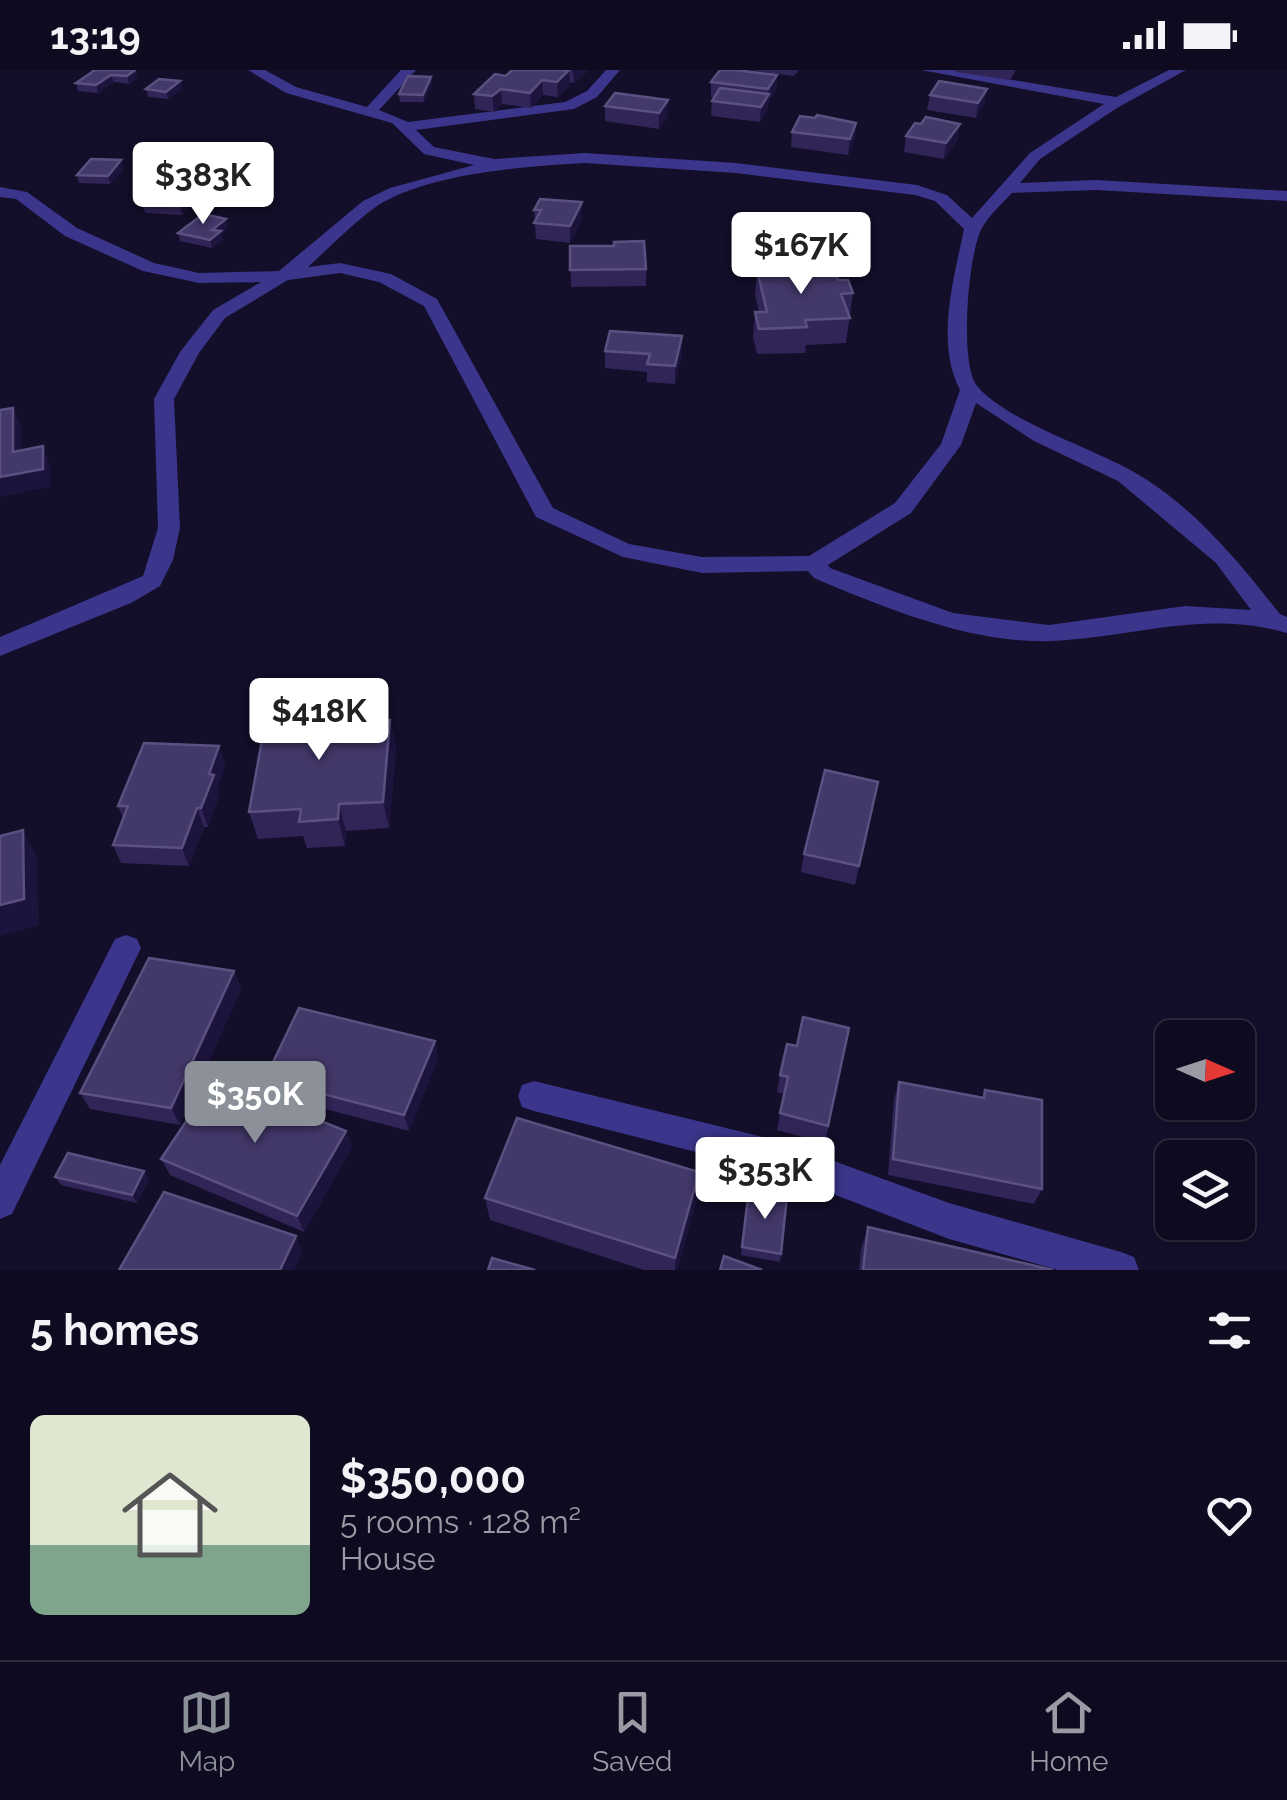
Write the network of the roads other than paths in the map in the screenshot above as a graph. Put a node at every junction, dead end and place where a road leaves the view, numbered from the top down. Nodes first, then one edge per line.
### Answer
1 (255, 70) edge
2 (409, 70) edge
3 (613, 70) edge
4 (928, 70) edge
5 (1179, 70) edge
6 (1118, 102) junction
7 (372, 111) junction
8 (406, 127) junction
9 (494, 164) junction
10 (1004, 188) junction
11 (0, 192) edge
12 (1287, 196) edge
13 (974, 228) junction
14 (281, 276) junction
15 (970, 390) junction
16 (814, 563) junction
17 (1279, 622) edge
18 (0, 647) edge
19 (126, 948) dead end
20 (534, 1096) dead end
21 (0, 1202) edge
22 (1121, 1270) edge

1 - 7 street
2 - 7 street
3 - 8 street
4 - 6 street
5 - 6 street
6 - 10 street
7 - 8 street
8 - 9 street
9 - 13 street
9 - 14 street
10 - 12 street
10 - 13 street
11 - 14 street
13 - 15 street
14 - 16 street
14 - 18 street
15 - 16 street
15 - 17 street
16 - 17 street
19 - 21 street
20 - 22 street

